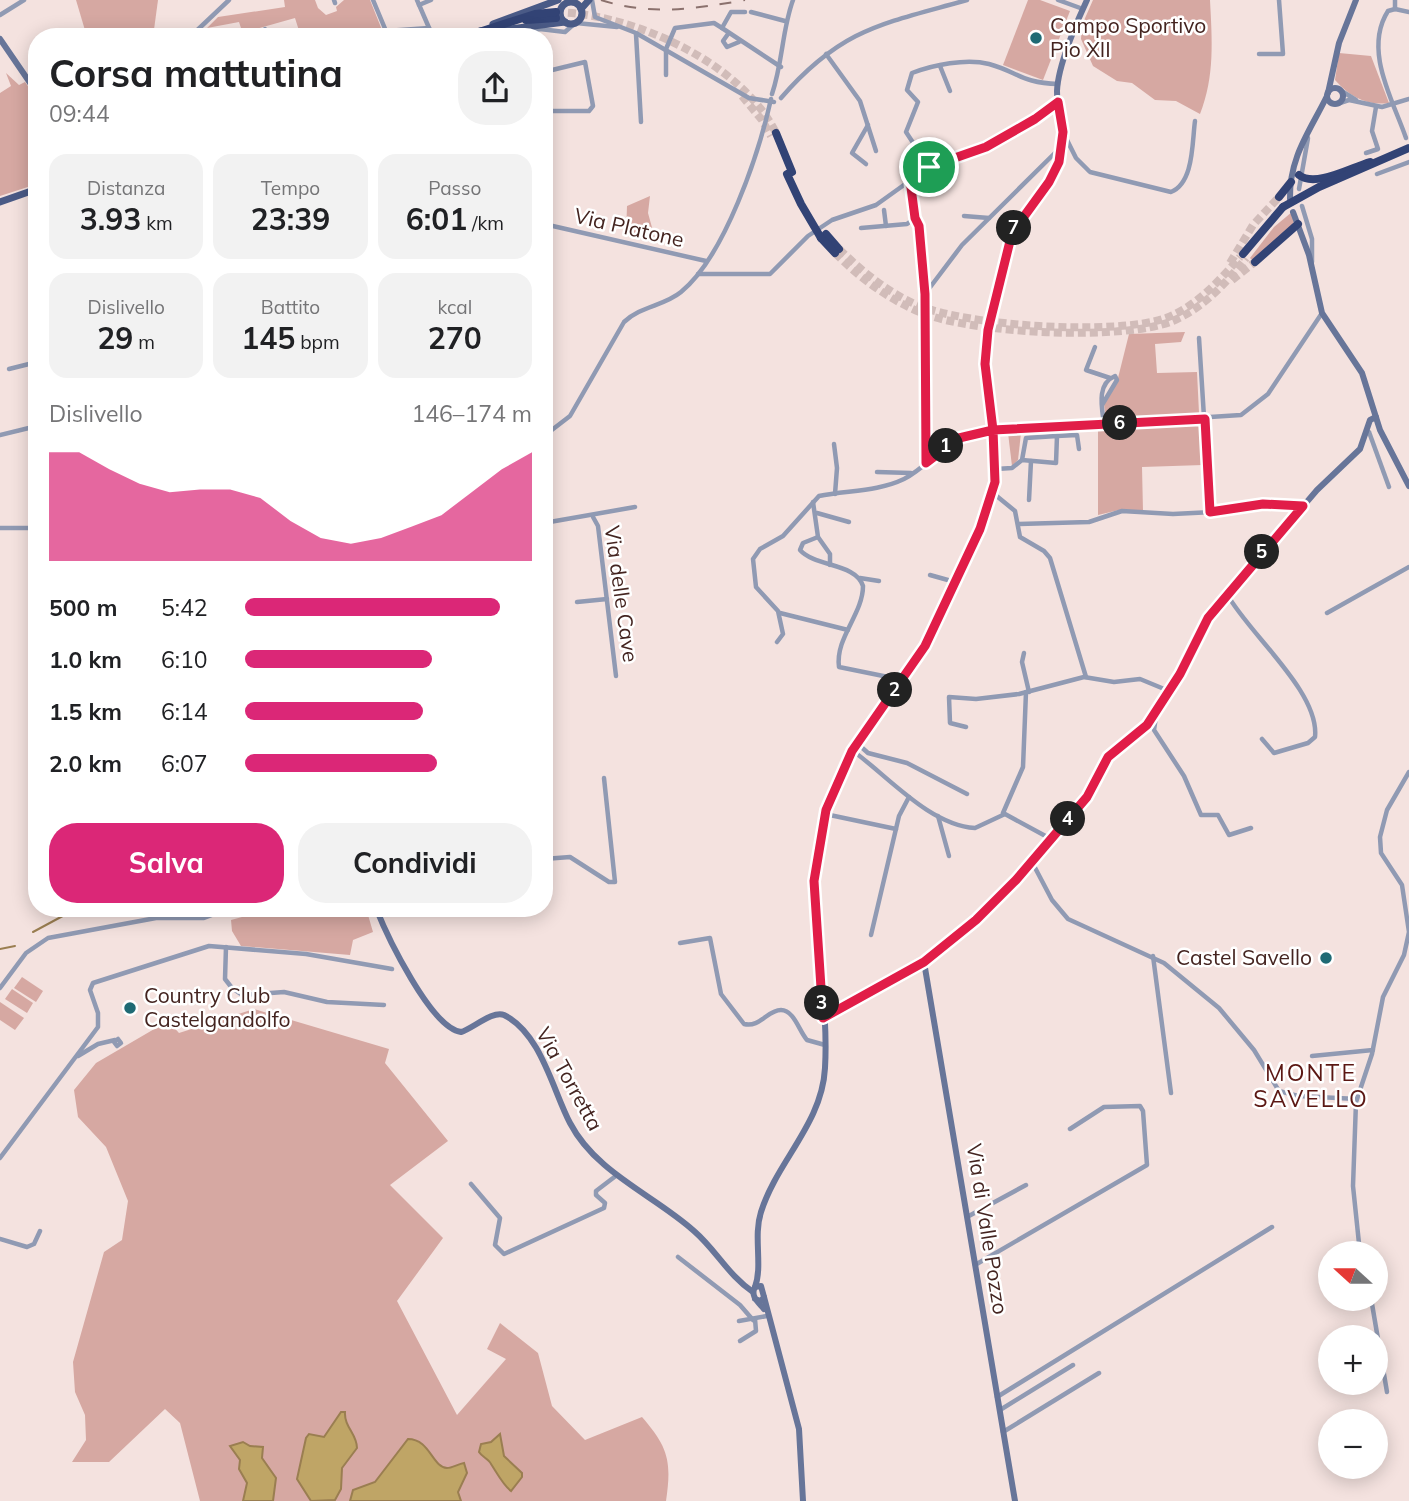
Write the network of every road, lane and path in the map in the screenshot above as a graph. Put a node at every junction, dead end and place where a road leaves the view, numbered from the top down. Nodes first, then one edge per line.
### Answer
1 (24, 0) edge
2 (229, 0) edge
3 (373, 0) edge
4 (431, 0) edge
5 (591, 0) edge
6 (793, 0) edge
7 (967, 0) edge
8 (1058, 0) edge
9 (1087, 0) edge
10 (1279, 0) edge
11 (1356, 0) edge
12 (1395, 0) edge
13 (418, 2) edge
14 (565, 2) edge
15 (1083, 9) junction
16 (1395, 9) junction
17 (582, 10) junction
18 (1409, 12) edge
19 (0, 15) edge
20 (595, 17) junction
21 (785, 21) junction
22 (566, 22) junction
23 (199, 28) edge
24 (385, 28) edge
25 (429, 28) edge
26 (487, 28) edge
27 (493, 28) edge
28 (517, 28) edge
29 (547, 28) edge
30 (624, 28) junction
31 (722, 29) junction
32 (636, 33) junction
33 (727, 34) junction
34 (0, 39) edge
35 (739, 42) junction
36 (666, 49) junction
37 (826, 54) junction
38 (1259, 54) dead end
39 (781, 66) junction
40 (940, 66) junction
41 (553, 70) edge
42 (1333, 70) junction
43 (666, 75) dead end
44 (28, 80) edge
45 (1058, 84) junction
46 (1339, 90) junction
47 (950, 91) dead end
48 (1328, 94) junction
49 (775, 98) junction
50 (753, 99) junction
51 (1409, 99) edge
52 (760, 102) junction
53 (1058, 102) junction
54 (1360, 103) junction
55 (1337, 104) junction
56 (1394, 104) junction
57 (1376, 107) junction
58 (768, 110) junction
59 (553, 111) edge
60 (1317, 114) junction
61 (766, 118) junction
62 (1195, 121) dead end
63 (641, 122) dead end
64 (868, 124) junction
65 (1063, 132) junction
66 (773, 134) tunnel mouth
67 (1406, 138) dead end
68 (1062, 145) junction
69 (1409, 148) edge
70 (876, 151) dead end
71 (1366, 153) dead end
72 (1409, 153) edge
73 (1387, 158) junction
74 (1409, 162) edge
75 (866, 164) dead end
76 (929, 167) junction
77 (1377, 174) dead end
78 (1299, 175) junction
79 (910, 180) junction
80 (1291, 182) junction
81 (1298, 189) dead end
82 (28, 192) edge
83 (1279, 197) tunnel mouth
84 (1290, 199) tunnel mouth
85 (0, 202) edge
86 (1302, 206) dead end
87 (884, 210) dead end
88 (1288, 210) junction
89 (964, 216) dead end
90 (915, 218) junction
91 (990, 218) junction
92 (1298, 224) junction
93 (553, 226) edge
94 (886, 226) junction
95 (862, 228) dead end
96 (837, 251) tunnel mouth
97 (1244, 256) tunnel mouth
98 (706, 261) junction
99 (1255, 262) tunnel mouth
100 (1311, 266) junction
101 (698, 274) junction
102 (925, 294) junction
103 (1322, 313) junction
104 (1199, 338) dead end
105 (1095, 347) dead end
106 (28, 364) edge
107 (9, 369) dead end
108 (1376, 418) junction
109 (1205, 419) junction
110 (1104, 424) junction
111 (28, 428) edge
112 (553, 430) edge
113 (993, 430) junction
114 (1369, 432) junction
115 (0, 435) edge
116 (1056, 436) junction
117 (834, 444) dead end
118 (1079, 449) dead end
119 (1022, 460) junction
120 (1031, 461) junction
121 (926, 463) junction
122 (996, 469) junction
123 (877, 471) dead end
124 (913, 473) junction
125 (1408, 483) edge
126 (1389, 487) dead end
127 (993, 493) junction
128 (835, 494) junction
129 (1028, 500) dead end
130 (813, 502) junction
131 (1303, 506) junction
132 (635, 507) dead end
133 (1210, 512) junction
134 (817, 513) junction
135 (593, 517) junction
136 (553, 522) edge
137 (849, 522) dead end
138 (1019, 524) junction
139 (0, 528) edge
140 (28, 528) edge
141 (818, 537) junction
142 (830, 565) junction
143 (1409, 567) edge
144 (930, 575) dead end
145 (860, 578) junction
146 (879, 581) dead end
147 (955, 582) junction
148 (1227, 594) junction
149 (607, 599) junction
150 (577, 602) dead end
151 (779, 613) junction
152 (1327, 613) dead end
153 (848, 630) junction
154 (777, 642) dead end
155 (1024, 653) dead end
156 (616, 676) dead end
157 (1086, 677) junction
158 (903, 680) junction
159 (1169, 691) junction
160 (1027, 692) junction
161 (1157, 710) junction
162 (966, 727) dead end
163 (1262, 738) dead end
164 (858, 743) junction
165 (852, 751) junction
166 (1409, 772) edge
167 (604, 779) dead end
168 (967, 794) dead end
169 (909, 797) junction
170 (1003, 813) junction
171 (825, 814) junction
172 (938, 815) junction
173 (1251, 828) dead end
174 (896, 829) junction
175 (1051, 840) junction
176 (948, 856) dead end
177 (553, 858) edge
178 (1032, 862) junction
179 (207, 917) edge
180 (380, 917) edge
181 (872, 935) dead end
182 (680, 943) dead end
183 (226, 947) junction
184 (1153, 957) junction
185 (924, 962) junction
186 (392, 969) dead end
187 (0, 988) edge
188 (384, 1005) dead end
189 (823, 1018) junction
190 (115, 1040) dead end
191 (825, 1045) junction
192 (1373, 1049) junction
193 (77, 1056) junction
194 (1312, 1056) dead end
195 (1171, 1093) dead end
196 (1357, 1099) junction
197 (1070, 1129) dead end
198 (0, 1158) edge
199 (618, 1174) junction
200 (471, 1184) dead end
201 (1026, 1185) dead end
202 (967, 1217) junction
203 (1272, 1227) dead end
204 (40, 1231) dead end
205 (0, 1239) edge
206 (1359, 1241) edge
207 (678, 1257) dead end
208 (975, 1265) junction
209 (756, 1289) junction
210 (766, 1313) junction
211 (754, 1319) junction
212 (739, 1321) dead end
213 (740, 1341) dead end
214 (1073, 1366) dead end
215 (1099, 1373) dead end
216 (997, 1397) junction
217 (1000, 1410) junction
218 (1003, 1432) junction
219 (803, 1501) edge
220 (1015, 1501) edge

1 - 19 street
2 - 23 street
3 - 24 street
4 - 13 street
5 - 17 main road
5 - 20 street
6 - 21 street
7 - 37 street
8 - 15 street
9 - 15 street
10 - 38 street
11 - 42 street
12 - 16 street
13 - 25 street
14 - 17 main road
14 - 22 main road
14 - 26 main road
15 - 45 street
16 - 18 street
16 - 56 street
17 - 20 street
17 - 22 main road
20 - 30 street
21 - 31 street
21 - 39 street
22 - 27 highway
22 - 28 main road
22 - 29 street
22 - 30 street
30 - 32 street
31 - 33 street
31 - 36 street
32 - 36 street
32 - 63 street
33 - 35 street
33 - 35 street
34 - 44 street
35 - 39 street
36 - 43 street
36 - 50 street
37 - 49 street
37 - 64 street
39 - 49 street
40 - 45 street
40 - 47 street
40 - 76 street
41 - 59 street
42 - 46 street
42 - 48 street
45 - 53 street
46 - 48 street
46 - 54 street
46 - 55 street
48 - 55 street
48 - 60 street
49 - 50 street
49 - 52 street
49 - 58 street
49 - 61 street
50 - 52 street
51 - 56 street
52 - 58 street
53 - 65 street
53 - 76 street
54 - 55 street
54 - 57 street
55 - 60 street
56 - 57 street
56 - 67 street
57 - 71 street
58 - 61 street
60 - 78 street
60 - 80 street
61 - 98 street
62 - 65 street
64 - 70 street
64 - 75 street
65 - 68 street
66 - 96 highway, bridge
68 - 91 street
68 - 113 street
69 - 73 highway, bridge
72 - 88 highway, bridge
73 - 78 highway, bridge
73 - 88 highway, bridge
74 - 77 street
76 - 79 street
78 - 81 street
79 - 90 street
79 - 101 street
80 - 83 highway
80 - 84 street
82 - 85 main road
86 - 100 street
87 - 94 street
88 - 92 street
88 - 97 highway
89 - 91 street
90 - 94 street
90 - 102 street
91 - 102 street
92 - 99 highway
92 - 100 street
93 - 98 street, Via Platone
94 - 95 street
98 - 101 street
100 - 103 street
101 - 112 street
102 - 121 street
103 - 108 street
103 - 109 street
104 - 109 street
105 - 110 street
106 - 107 street
108 - 114 street
108 - 125 street
109 - 110 street
109 - 133 street
110 - 113 street
111 - 115 street
113 - 121 street
113 - 122 street
114 - 126 street
114 - 131 street
116 - 118 street
116 - 119 street
116 - 120 street
117 - 128 street
119 - 120 street
119 - 122 street
120 - 129 street
121 - 124 street
122 - 127 street
123 - 124 street
124 - 128 street
127 - 138 street
127 - 147 street
128 - 130 street
130 - 134 street
130 - 151 street
131 - 133 street
131 - 148 street
132 - 135 street, Via delle Cave
133 - 138 street
134 - 137 street
134 - 141 street
135 - 136 street, Via delle Cave
135 - 149 street, Via delle Cave
138 - 157 street
139 - 140 street
141 - 142 street
141 - 142 street
142 - 145 street
143 - 152 street
144 - 147 street
145 - 146 street
145 - 153 street
147 - 158 street
148 - 159 street
148 - 163 street
149 - 150 street
149 - 156 street, Via delle Cave
151 - 153 street
151 - 154 street
153 - 158 street
155 - 160 street
157 - 159 street
157 - 160 street
158 - 164 street
159 - 161 street
160 - 162 street
160 - 170 street
161 - 173 street
161 - 175 street
164 - 165 street
164 - 168 street
165 - 169 street
165 - 171 street
166 - 192 street
167 - 177 street
169 - 172 street
169 - 174 street
170 - 172 street
170 - 175 street
171 - 174 street
171 - 189 street
172 - 176 street
174 - 181 street
175 - 178 street
178 - 184 street
178 - 185 street
179 - 187 street
180 - 199 street, Via Torretta
182 - 191 street
183 - 186 street
183 - 188 street
183 - 193 street
184 - 195 street
184 - 196 street
185 - 189 street
185 - 202 street, Via di Valle Pozzo
189 - 191 street
190 - 193 street
191 - 209 street
192 - 194 street
192 - 196 street
193 - 198 street
196 - 206 street
197 - 208 street
199 - 200 street
199 - 209 street, Via Torretta
201 - 202 street
202 - 208 street, Via di Valle Pozzo
203 - 216 street
204 - 205 street
207 - 211 street
208 - 216 street, Via di Valle Pozzo
209 - 210 street, Via Torretta
209 - 210 street
210 - 211 street
210 - 219 street
211 - 212 street
211 - 213 street
214 - 217 street
215 - 218 street
216 - 217 street, Via di Valle Pozzo
217 - 218 street, Via di Valle Pozzo
218 - 220 street, Via di Valle Pozzo

